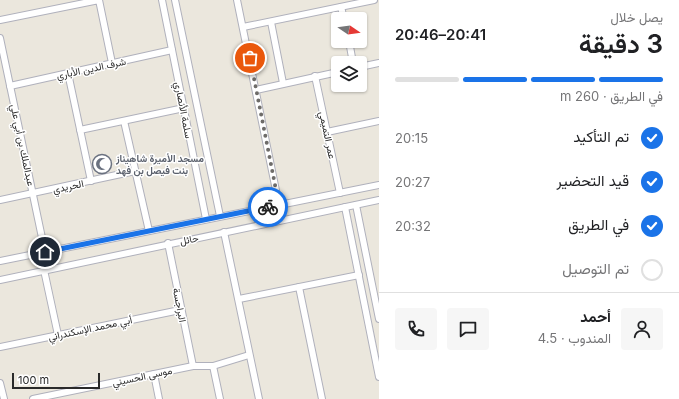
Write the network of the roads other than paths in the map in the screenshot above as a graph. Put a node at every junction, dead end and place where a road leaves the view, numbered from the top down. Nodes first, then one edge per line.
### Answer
1 (99, 0) edge
2 (162, 0) edge
3 (175, 0) edge
4 (238, 0) edge
5 (374, 0) edge
6 (341, 7) junction
7 (342, 12) edge
8 (0, 20) edge
9 (271, 22) junction
10 (243, 28) junction
11 (0, 38) edge
12 (172, 50) junction
13 (112, 63) junction
14 (379, 63) edge
15 (367, 66) edge
16 (68, 73) junction
17 (331, 73) edge
18 (315, 76) junction
19 (283, 83) junction
20 (10, 86) junction
21 (256, 90) junction
22 (184, 108) junction
23 (124, 121) junction
24 (379, 121) edge
25 (80, 130) junction
26 (327, 132) junction
27 (135, 171) junction
28 (91, 181) junction
29 (379, 185) edge
30 (33, 193) junction
31 (340, 193) junction
32 (0, 200) edge
33 (379, 200) edge
34 (279, 205) junction
35 (356, 205) junction
36 (345, 207) junction
37 (220, 216) junction
38 (206, 219) junction
39 (149, 231) junction
40 (224, 232) junction
41 (168, 243) junction
42 (45, 252) junction
43 (0, 261) edge
44 (44, 270) junction
45 (358, 275) junction
46 (0, 280) edge
47 (299, 287) junction
48 (239, 299) junction
49 (180, 310) junction
50 (379, 319) edge
51 (58, 335) junction
52 (0, 347) edge
53 (249, 355) junction
54 (193, 366) junction
55 (213, 366) junction
56 (154, 374) junction
57 (379, 377) edge
58 (0, 383) edge
59 (4, 399) edge
60 (33, 399) edge
61 (159, 399) edge
62 (220, 399) edge
63 (259, 399) edge
64 (322, 399) edge

1 - 8 street
1 - 13 street
2 - 12 street, سلمة الأنصاري
3 - 37 street, سلمة الأنصاري
4 - 10 street
5 - 6 street
6 - 7 street
6 - 9 street
9 - 10 street
9 - 19 street
10 - 21 street
11 - 20 street, عبدالملك بن أبي علي
12 - 13 street, شرف الدين الأباري
12 - 22 street, سلمة الأنصاري
13 - 16 street, شرف الدين الأباري
14 - 15 street
16 - 20 street, شرف الدين الأباري
16 - 25 street
17 - 18 street
18 - 19 street
18 - 26 street, عمر التميمي
19 - 21 street
20 - 30 street, عبدالملك بن أبي علي
21 - 34 street
22 - 23 street
22 - 38 street, سلمة الأنصاري
23 - 25 street
23 - 27 street
24 - 26 street
25 - 28 street
26 - 31 street, عمر التميمي
27 - 28 street, الحريدي
27 - 39 street
28 - 30 street, الحريدي
29 - 31 street, حائل
30 - 32 street, الحريدي
30 - 42 street, عبدالملك بن أبي علي
31 - 34 street, حائل
33 - 35 street, حائل
34 - 37 street, حائل
35 - 36 street, حائل
35 - 50 street
36 - 40 street, حائل
36 - 45 street
37 - 38 street, حائل
38 - 39 street, حائل
39 - 42 street, حائل
40 - 41 street, حائل
40 - 48 street
41 - 44 street, حائل
41 - 49 street, البراجسة
42 - 43 street, حائل
44 - 46 street, حائل
44 - 51 street
45 - 47 street
45 - 57 street
47 - 48 street
47 - 64 street
48 - 53 street
49 - 51 street, أبي محمد الإسكندراني
49 - 54 street, البراجسة
51 - 52 street, أبي محمد الإسكندراني
53 - 55 street, موسى الحسيني
53 - 63 street
54 - 55 street, موسى الحسيني
54 - 56 street, موسى الحسيني
55 - 62 street
56 - 60 street, موسى الحسيني
56 - 61 street
58 - 59 street

